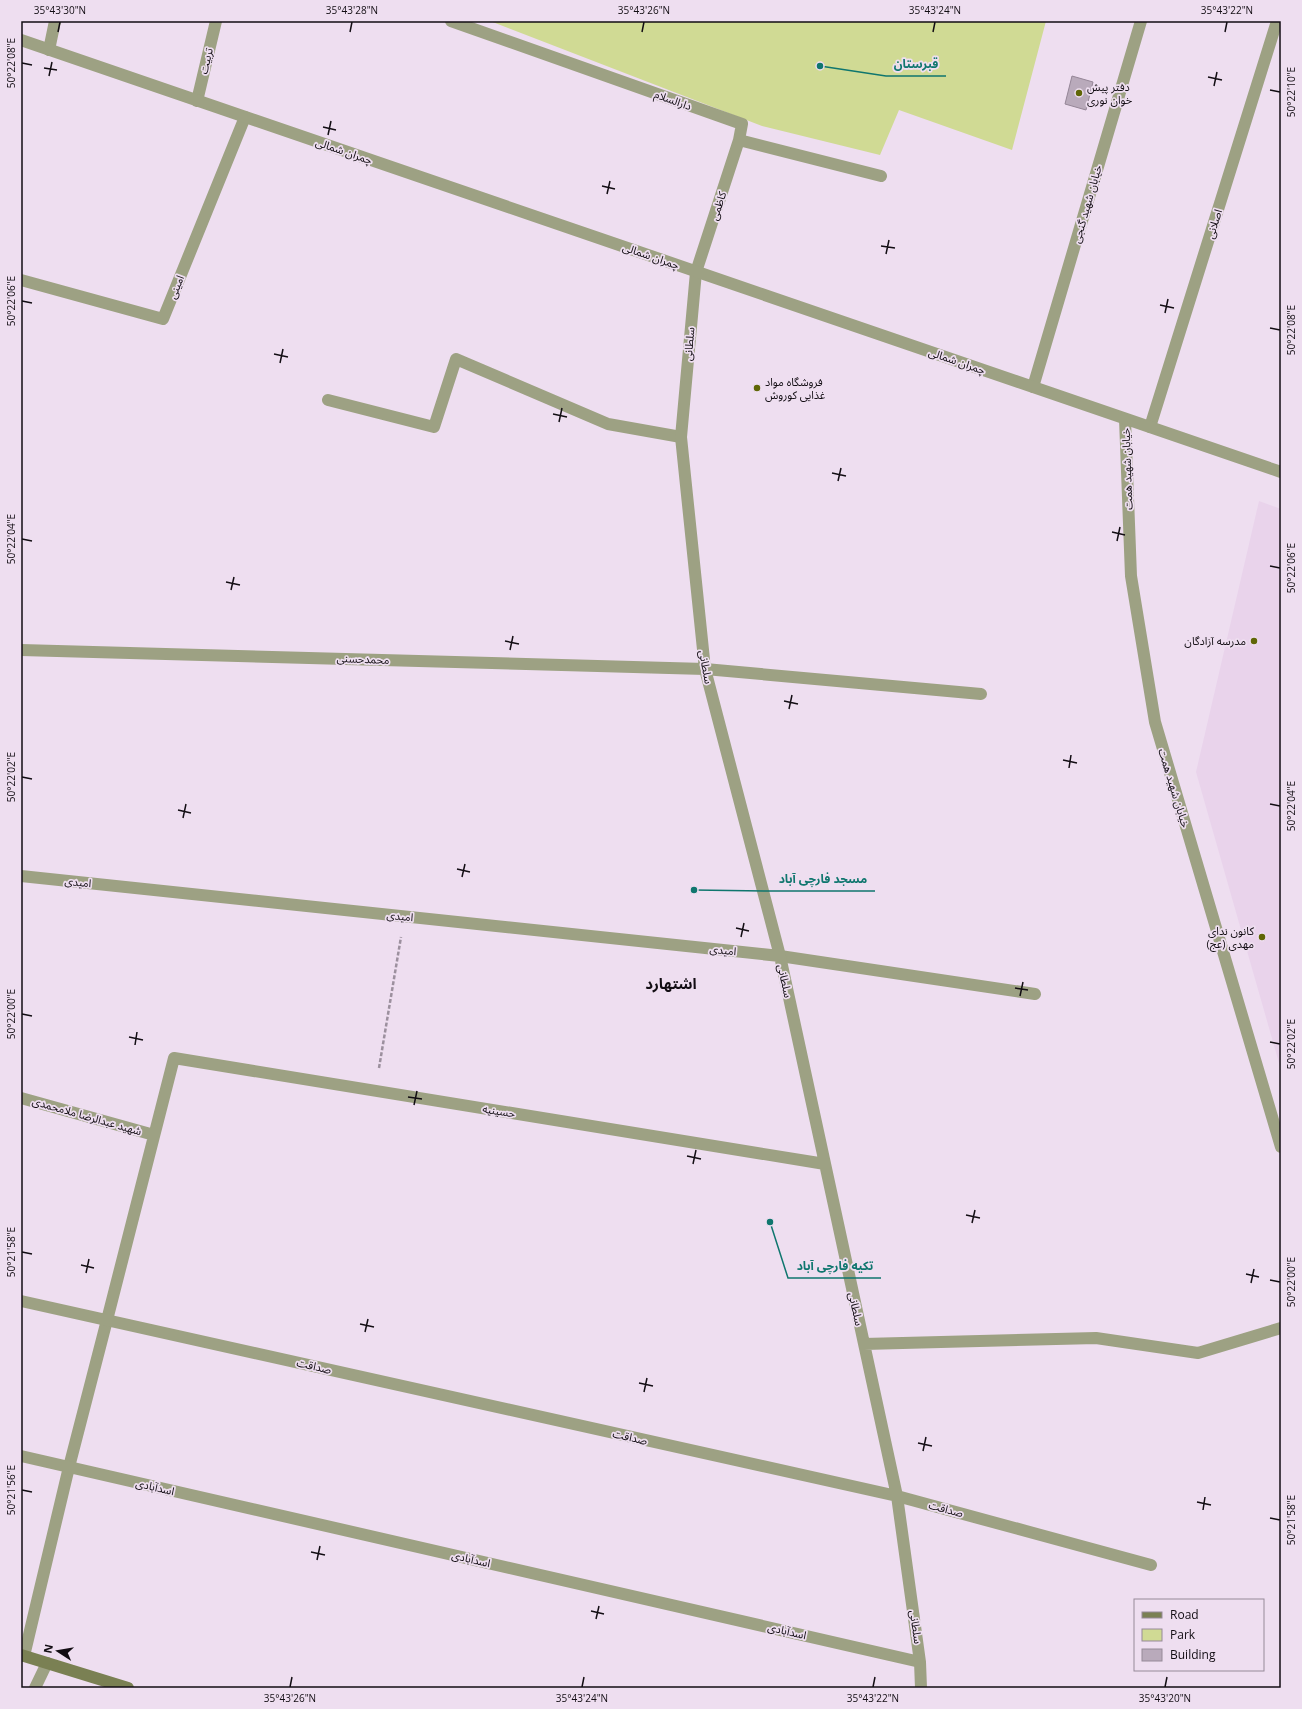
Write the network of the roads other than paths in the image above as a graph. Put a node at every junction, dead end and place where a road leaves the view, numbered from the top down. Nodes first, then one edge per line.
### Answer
1 (55, 21) edge
2 (216, 21) edge
3 (451, 21) edge
4 (1141, 21) edge
5 (1277, 21) edge
6 (21, 40) edge
7 (49, 50) junction
8 (197, 100) junction
9 (245, 117) junction
10 (739, 140) junction
11 (881, 176) dead end
12 (696, 272) junction
13 (21, 280) edge
14 (1033, 387) junction
15 (328, 400) dead end
16 (1125, 419) junction
17 (1150, 427) junction
18 (681, 437) junction
19 (1281, 472) edge
20 (21, 650) edge
21 (705, 669) junction
22 (981, 694) dead end
23 (21, 876) edge
24 (780, 956) junction
25 (1035, 994) dead end
26 (21, 1098) edge
27 (154, 1135) junction
28 (1281, 1147) edge
29 (825, 1164) junction
30 (21, 1301) edge
31 (107, 1320) junction
32 (1281, 1328) edge
33 (864, 1344) junction
34 (21, 1456) edge
35 (69, 1468) junction
36 (897, 1496) junction
37 (1151, 1565) dead end
38 (22, 1655) edge
39 (920, 1662) junction
40 (47, 1663) junction
41 (35, 1688) edge
42 (128, 1688) edge
43 (921, 1688) edge

1 - 7 street
2 - 8 street, تربیت
3 - 10 street, دارالسلام
4 - 14 street, خیابان شهید گنجی
5 - 17 street, اصلانی
6 - 7 street, چمران شمالی
7 - 8 street, چمران شمالی
8 - 9 street, چمران شمالی
9 - 12 street, چمران شمالی
9 - 13 street, امینی
10 - 11 street
10 - 12 street, کاظمی
12 - 14 street, چمران شمالی
12 - 18 street, سلطانی
14 - 16 street, چمران شمالی
15 - 18 street
16 - 17 street, چمران شمالی
16 - 28 street, خیابان شهید همت
17 - 19 street, چمران شمالی
18 - 21 street, سلطانی
20 - 21 street, محمدحسنی
21 - 22 street, محمدحسنی
21 - 24 street, سلطانی
23 - 24 street, امیدی
24 - 25 street, امیدی
24 - 29 street, سلطانی
26 - 27 street, شهید عبدالرضا ملامحمدی
27 - 29 street, حسینیه
27 - 31 street
29 - 33 street, سلطانی
30 - 31 street, صداقت
31 - 35 street
31 - 36 street, صداقت
32 - 33 street
33 - 36 street, سلطانی
34 - 35 street, اسدآبادی
35 - 38 street
35 - 39 street, اسدآبادی
36 - 37 street, صداقت
36 - 39 street, سلطانی
38 - 40 main road
39 - 43 street, سلطانی
40 - 41 street
40 - 42 main road

